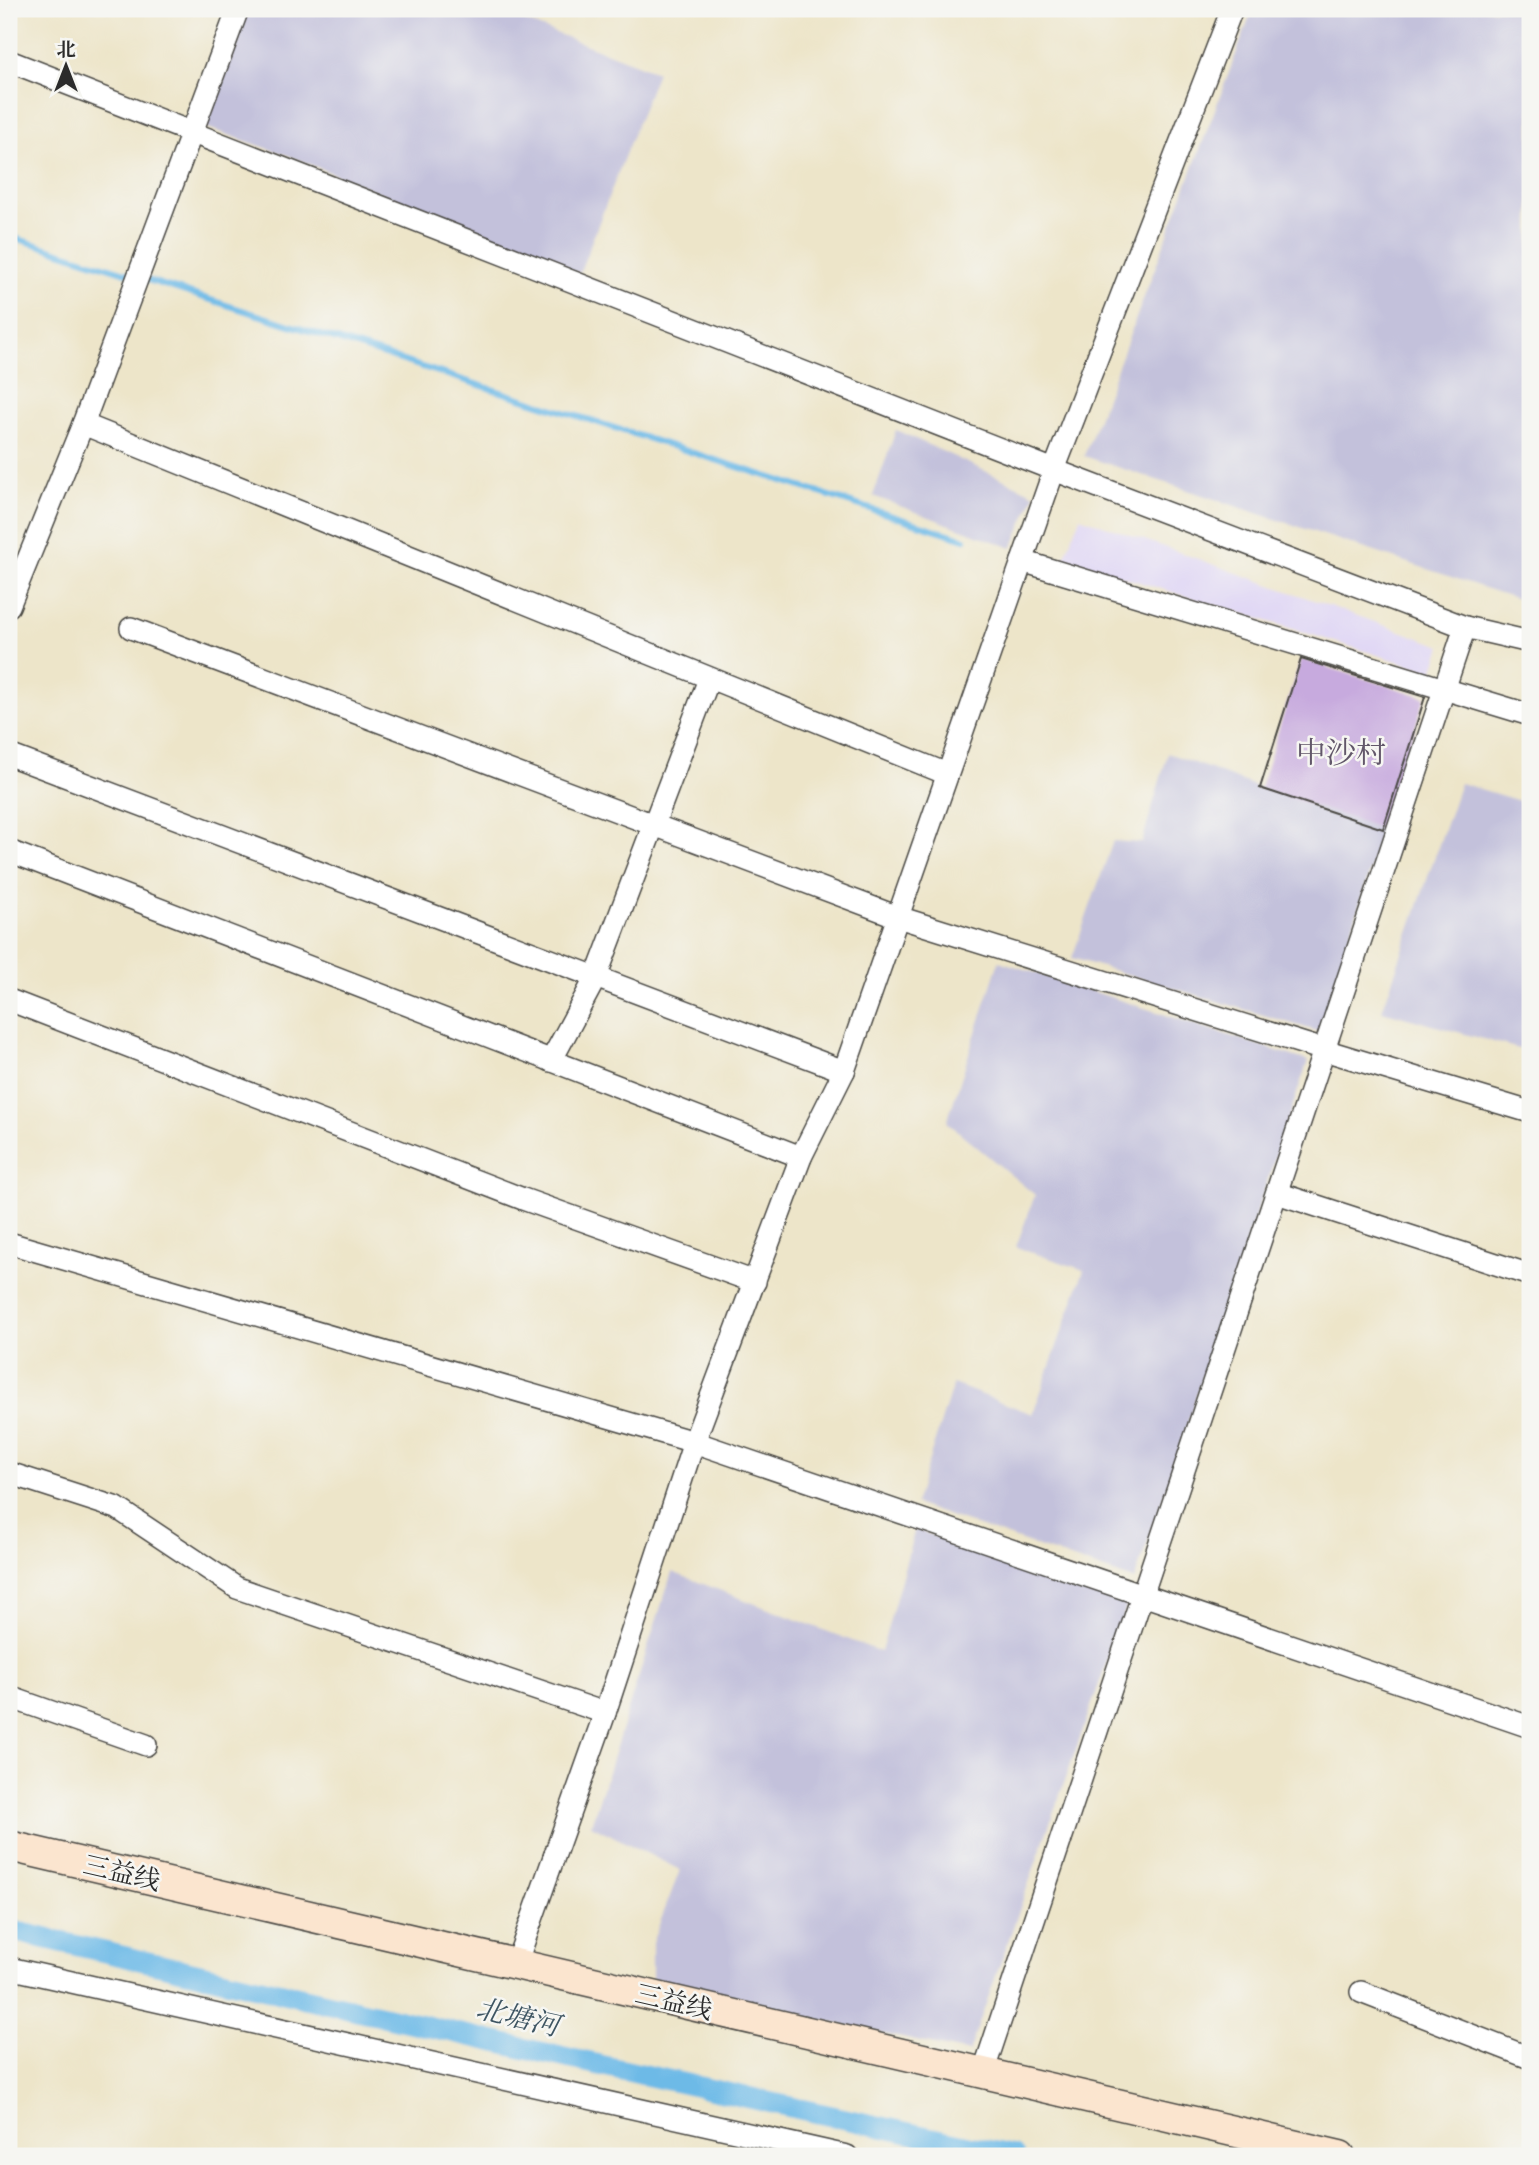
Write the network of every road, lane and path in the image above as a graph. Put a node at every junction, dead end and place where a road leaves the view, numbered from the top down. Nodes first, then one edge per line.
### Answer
1 (237, 9) edge
2 (1232, 9) edge
3 (9, 61) edge
4 (193, 132) junction
5 (83, 424) junction
6 (1054, 470) junction
7 (1022, 561) junction
8 (9, 606) edge
9 (1465, 627) junction
10 (131, 628) dead end
11 (1530, 642) edge
12 (709, 679) junction
13 (1444, 689) junction
14 (1530, 715) edge
15 (9, 755) edge
16 (947, 774) junction
17 (654, 825) junction
18 (9, 851) edge
19 (898, 918) junction
20 (596, 977) junction
21 (9, 1000) edge
22 (1324, 1050) junction
23 (551, 1060) junction
24 (844, 1071) junction
25 (1530, 1112) edge
26 (801, 1157) junction
27 (1277, 1193) junction
28 (9, 1243) edge
29 (1530, 1275) edge
30 (755, 1282) junction
31 (694, 1442) junction
32 (9, 1473) edge
33 (1143, 1595) junction
34 (9, 1697) edge
35 (605, 1713) junction
36 (1530, 1727) edge
37 (146, 1745) dead end
38 (9, 1846) edge
39 (516, 1964) junction
40 (9, 1968) edge
41 (1361, 1992) dead end
42 (1530, 2058) edge
43 (984, 2073) junction
44 (847, 2156) edge
45 (1340, 2156) edge

1 - 4 street
2 - 6 street
3 - 4 street
4 - 5 street
4 - 6 street
5 - 8 street
5 - 12 street
6 - 7 street
6 - 9 street
7 - 13 street
7 - 16 street
9 - 11 street
9 - 13 street
10 - 17 street
12 - 16 street
12 - 17 street
13 - 14 street
13 - 22 street
15 - 20 street
16 - 19 street
17 - 19 street
17 - 20 street
18 - 23 street
19 - 22 street
19 - 24 street
20 - 23 street
20 - 24 street
21 - 30 street
22 - 25 street
22 - 27 street
23 - 26 street
24 - 26 street
26 - 30 street
27 - 29 street
27 - 33 street
28 - 31 street
30 - 31 street
31 - 33 street
31 - 35 street
32 - 35 street
33 - 36 street
33 - 43 street
34 - 37 street
35 - 39 street
38 - 39 main road, 三益线
39 - 43 main road, 三益线
40 - 44 street
41 - 42 street
43 - 45 main road, 三益线

